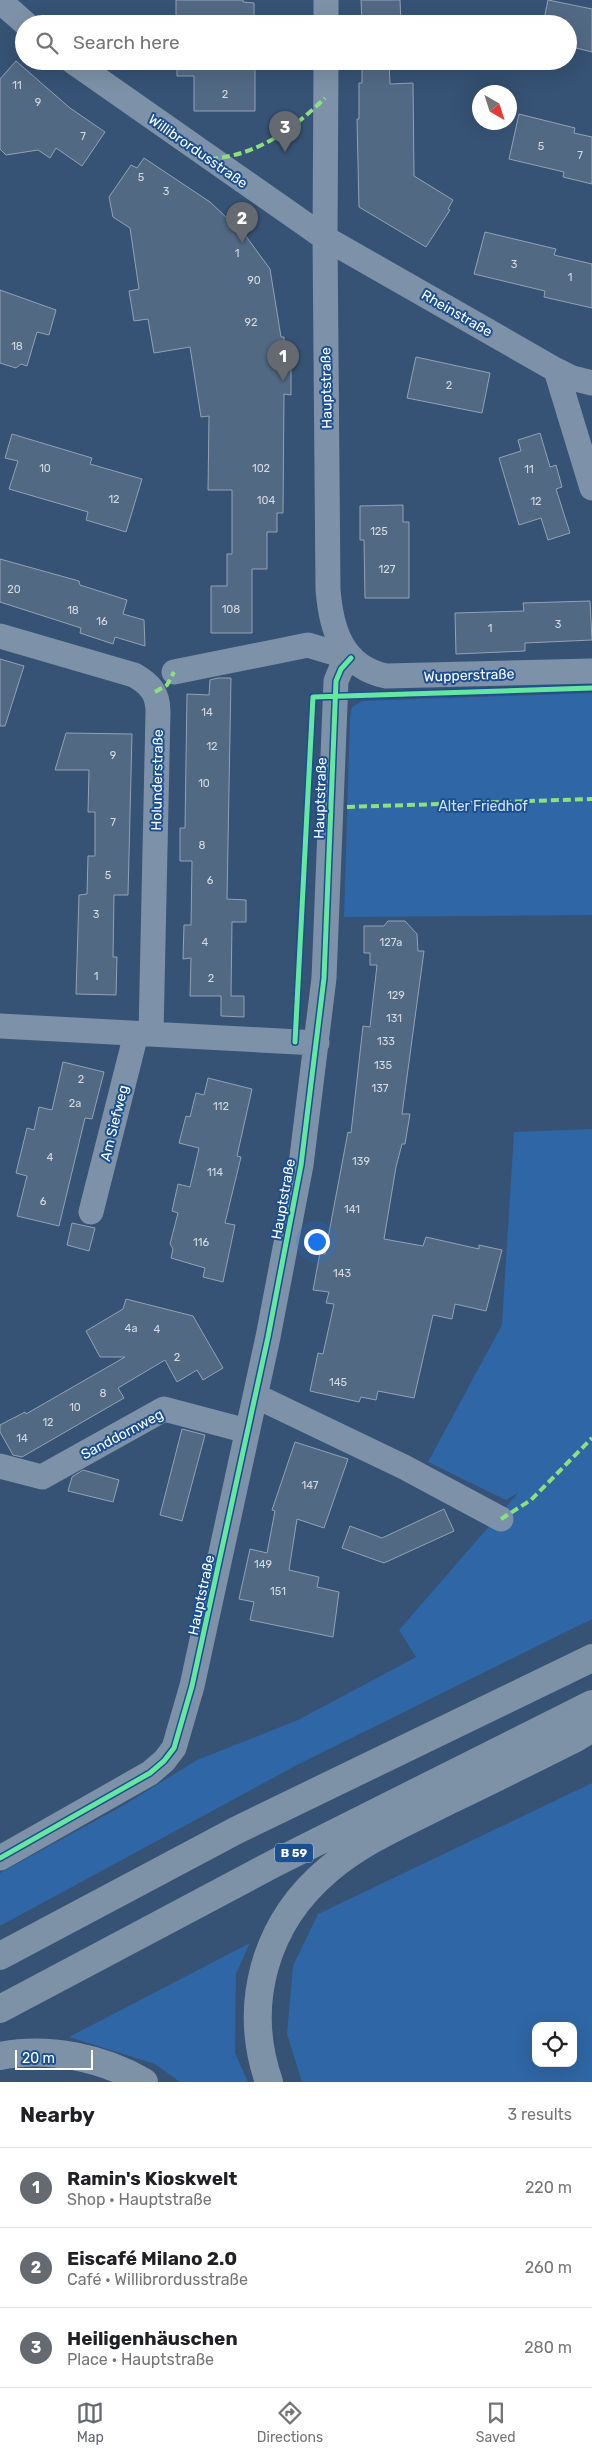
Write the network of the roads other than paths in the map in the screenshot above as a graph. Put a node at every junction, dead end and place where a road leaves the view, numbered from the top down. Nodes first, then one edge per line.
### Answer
1 (326, 0) edge
2 (0, 1) edge
3 (16, 15) edge
4 (326, 15) edge
5 (85, 70) edge
6 (326, 70) edge
7 (324, 238) junction
8 (556, 370) junction
9 (592, 383) edge
10 (592, 488) edge
11 (0, 636) edge
12 (351, 658) junction
13 (592, 671) edge
14 (174, 672) dead end
15 (0, 1026) edge
16 (144, 1034) junction
17 (317, 1043) junction
18 (92, 1212) dead end
19 (256, 1396) junction
20 (248, 1431) junction
21 (0, 1466) edge
22 (501, 1519) dead end
23 (592, 1658) edge
24 (592, 1704) edge
25 (592, 1728) edge
26 (0, 1858) edge
27 (0, 1956) edge
28 (0, 2010) edge
29 (0, 2056) edge
30 (144, 2082) edge
31 (270, 2082) edge

1 - 4 street
2 - 3 street
5 - 7 street, Willibrordusstraße
6 - 7 street, Hauptstraße
7 - 8 street, Rheinstraße
7 - 12 street, Hauptstraße
8 - 9 street, Rheinstraße
8 - 10 street
11 - 16 street, Holunderstraße
12 - 13 street, Wupperstraße
12 - 14 street
12 - 17 street, Hauptstraße
15 - 16 street
16 - 17 street
16 - 18 street, Am Siefweg
17 - 19 street, Hauptstraße
19 - 20 street, Hauptstraße
19 - 22 street
20 - 21 street, Sanddornweg
20 - 26 street, Hauptstraße
23 - 27 highway
24 - 28 highway, B 59
25 - 31 highway
29 - 30 highway

